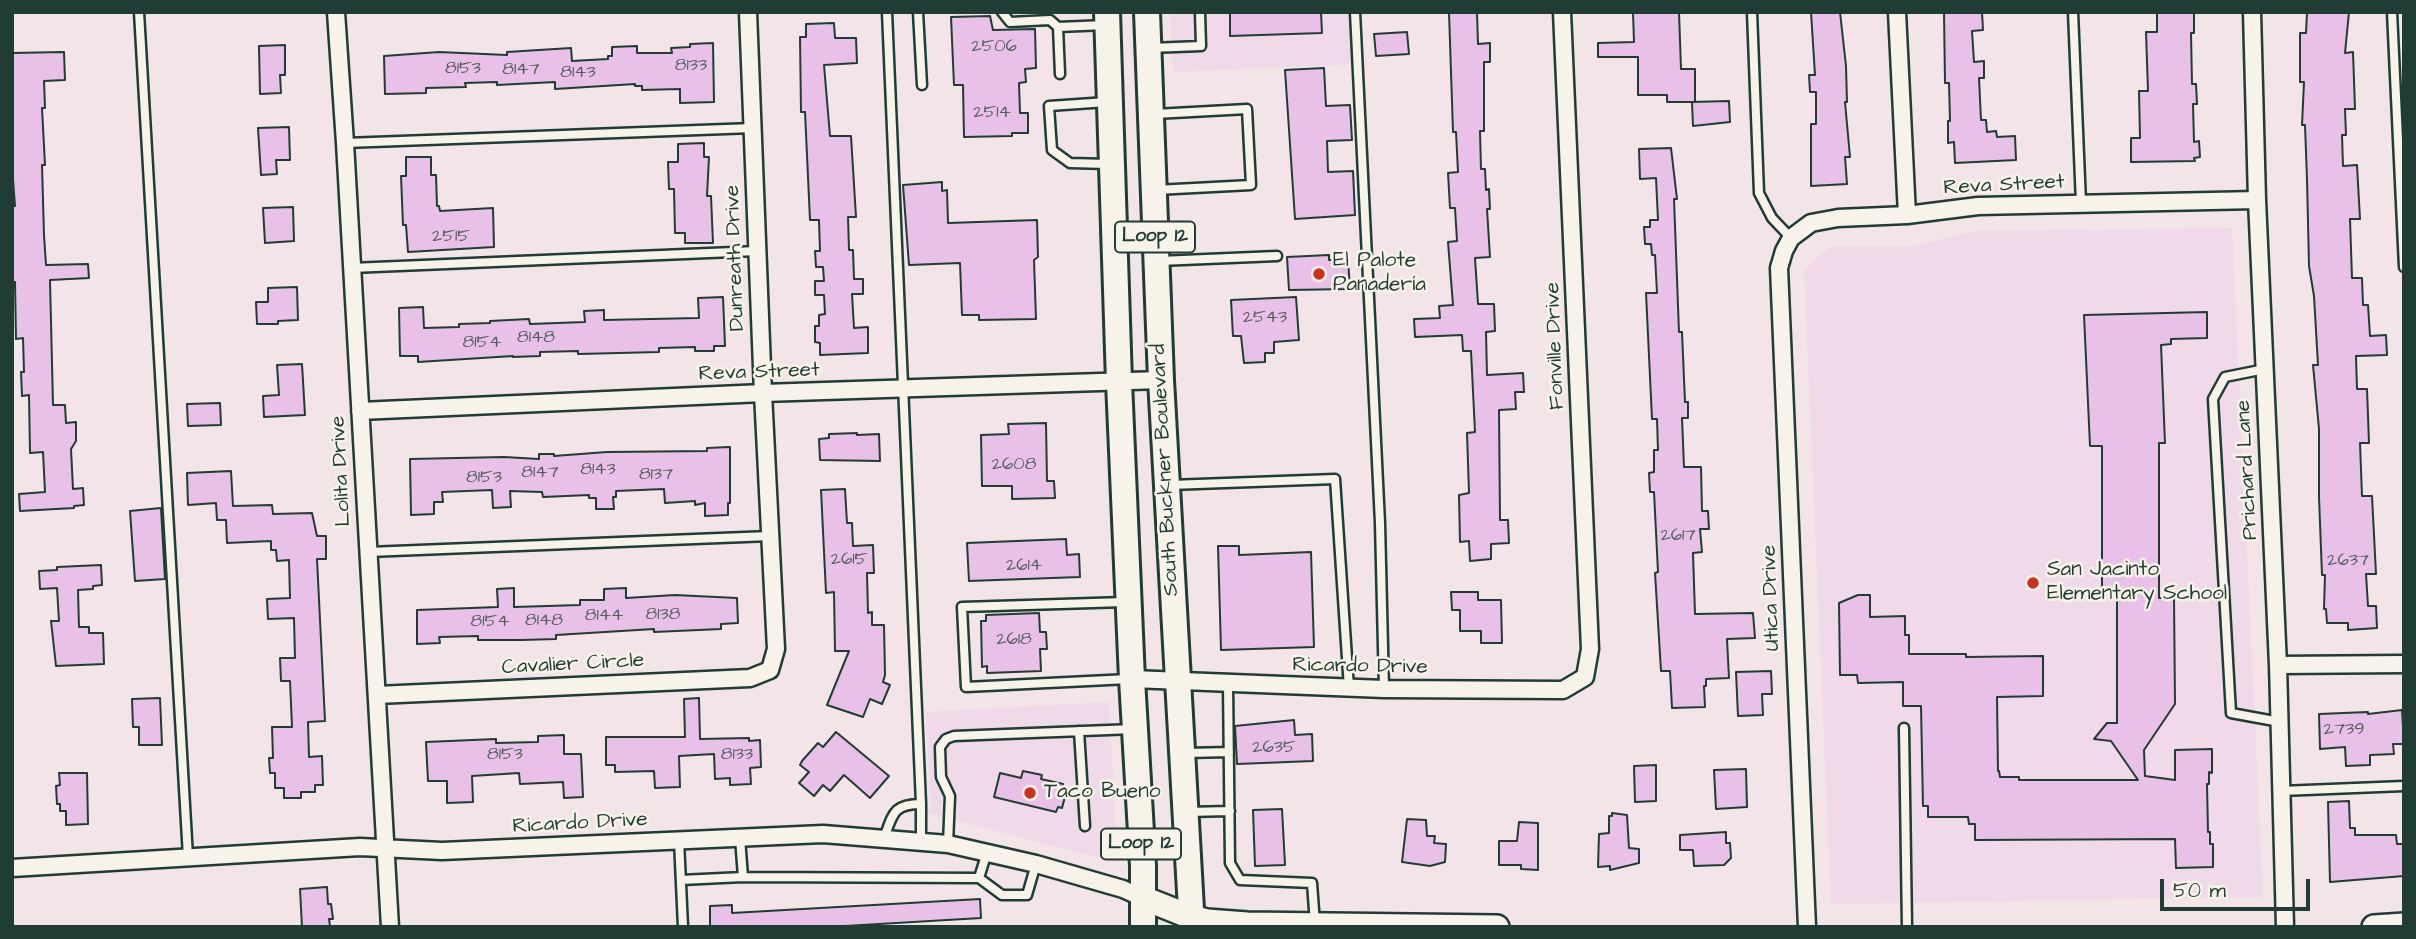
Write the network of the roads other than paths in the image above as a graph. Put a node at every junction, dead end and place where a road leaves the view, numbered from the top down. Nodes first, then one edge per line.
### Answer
1 (139, 12) edge
2 (336, 12) edge
3 (748, 12) edge
4 (887, 12) edge
5 (918, 12) edge
6 (1002, 12) edge
7 (1147, 12) edge
8 (1200, 12) edge
9 (1355, 12) edge
10 (1562, 12) edge
11 (1752, 12) edge
12 (1897, 12) edge
13 (2073, 12) edge
14 (2252, 12) edge
15 (2392, 12) edge
16 (1108, 18) edge
17 (1058, 27) junction
18 (1148, 48) junction
19 (1060, 74) dead end
20 (922, 85) dead end
21 (1110, 102) junction
22 (1150, 114) junction
23 (753, 128) junction
24 (345, 143) junction
25 (1112, 164) junction
26 (1153, 190) junction
27 (2257, 200) junction
28 (2081, 203) junction
29 (1907, 215) junction
30 (1791, 237) junction
31 (757, 251) junction
32 (1277, 256) dead end
33 (1156, 261) junction
34 (2404, 267) edge
35 (351, 268) junction
36 (2264, 369) junction
37 (1161, 380) junction
38 (1119, 382) junction
39 (904, 389) junction
40 (763, 394) junction
41 (360, 411) junction
42 (1166, 485) junction
43 (770, 536) junction
44 (368, 552) junction
45 (1129, 602) junction
46 (2404, 664) edge
47 (2278, 665) junction
48 (770, 670) joint
49 (1585, 677) joint
50 (1132, 679) junction
51 (1177, 681) junction
52 (1228, 684) junction
53 (1349, 688) junction
54 (1384, 689) junction
55 (377, 695) junction
56 (2280, 722) junction
57 (1904, 728) dead end
58 (1134, 729) junction
59 (1079, 731) junction
60 (1229, 752) junction
61 (1181, 753) junction
62 (2404, 786) edge
63 (2281, 791) junction
64 (921, 804) junction
65 (1230, 811) junction
66 (1184, 812) junction
67 (1085, 826) dead end
68 (740, 838) junction
69 (884, 838) junction
70 (679, 840) junction
71 (921, 841) junction
72 (948, 844) junction
73 (387, 849) junction
74 (987, 852) junction
75 (188, 857) junction
76 (1036, 864) junction
77 (12, 868) edge
78 (743, 877) junction
79 (979, 878) junction
80 (681, 880) junction
81 (1143, 898) junction
82 (1191, 922) edge
83 (1315, 924) junction
84 (2404, 925) edge
85 (1361, 926) edge
86 (390, 927) edge
87 (683, 927) edge
88 (1143, 927) edge
89 (1497, 927) edge
90 (1807, 927) edge
91 (1907, 927) edge
92 (2285, 927) edge
93 (2374, 927) edge

1 - 75 lane
2 - 24 street, Lolita Drive
3 - 23 street, Dunreath Drive
4 - 39 lane
5 - 20 lane
6 - 17 lane
7 - 18 main road, South Buckner Boulevard / Loop 12
8 - 18 lane
9 - 54 lane
10 - 49 street, Fonville Drive
11 - 30 lane
12 - 29 street
13 - 28 lane
14 - 27 street, Prichard Lane
15 - 34 lane
16 - 17 lane
16 - 21 main road, South Buckner Boulevard / Loop 12
17 - 19 lane
18 - 22 main road, South Buckner Boulevard / Loop 12
21 - 25 main road, South Buckner Boulevard / Loop 12
21 - 25 lane
22 - 26 main road, South Buckner Boulevard / Loop 12
22 - 26 lane
23 - 24 lane
23 - 31 street, Dunreath Drive
24 - 35 street, Lolita Drive
25 - 38 main road, South Buckner Boulevard / Loop 12
26 - 33 main road, South Buckner Boulevard / Loop 12
27 - 28 street, Reva Street
27 - 36 street, Prichard Lane
28 - 29 street, Reva Street
29 - 30 street, Reva Street
30 - 90 street, Utica Drive
31 - 35 lane
31 - 40 street, Dunreath Drive
32 - 33 lane
33 - 37 main road, South Buckner Boulevard / Loop 12
35 - 41 street, Lolita Drive
36 - 47 street, Prichard Lane
36 - 56 lane
37 - 38 street, Reva Street
37 - 42 main road, South Buckner Boulevard / Loop 12
38 - 39 street, Reva Street
38 - 45 main road, South Buckner Boulevard / Loop 12
39 - 40 street, Reva Street
39 - 64 lane
40 - 41 street, Reva Street
40 - 43 street, Dunreath Drive
41 - 44 street, Lolita Drive
42 - 51 main road, South Buckner Boulevard / Loop 12
42 - 53 lane
43 - 44 lane
43 - 48 street, Dunreath Drive
44 - 55 street, Lolita Drive
45 - 50 main road, South Buckner Boulevard / Loop 12
45 - 50 lane
46 - 47 street
47 - 56 street, Prichard Lane
48 - 55 street, Cavalier Circle
49 - 54 street, Ricardo Drive
50 - 51 street, Ricardo Drive
50 - 58 main road, South Buckner Boulevard / Loop 12
51 - 52 street, Ricardo Drive
51 - 61 main road, South Buckner Boulevard / Loop 12
52 - 53 street, Ricardo Drive
52 - 60 lane
53 - 54 street, Ricardo Drive
55 - 73 street, Lolita Drive
56 - 63 street, Prichard Lane
57 - 91 lane
58 - 59 lane
58 - 81 main road, South Buckner Boulevard / Loop 12
59 - 67 lane
59 - 72 lane
60 - 61 lane
60 - 65 lane
61 - 66 main road, South Buckner Boulevard / Loop 12
62 - 63 lane
63 - 92 street, Prichard Lane
64 - 69 lane
64 - 71 lane
65 - 66 lane
65 - 83 lane
66 - 82 main road, South Buckner Boulevard / Loop 12
68 - 69 street, Ricardo Drive
68 - 70 street, Ricardo Drive
68 - 78 lane
69 - 71 street, Ricardo Drive
70 - 73 street, Ricardo Drive
70 - 80 lane
71 - 72 street, Ricardo Drive
72 - 74 street, Ricardo Drive
73 - 75 street, Ricardo Drive
73 - 86 street, Lolita Drive
74 - 76 street, Ricardo Drive
74 - 79 lane
75 - 77 street, Ricardo Drive
76 - 79 lane
76 - 81 street, Ricardo Drive
78 - 79 lane
78 - 80 lane
80 - 87 lane
81 - 82 street
81 - 88 main road, South Buckner Boulevard / Loop 12
82 - 83 street
83 - 85 street
84 - 93 street
85 - 89 street

